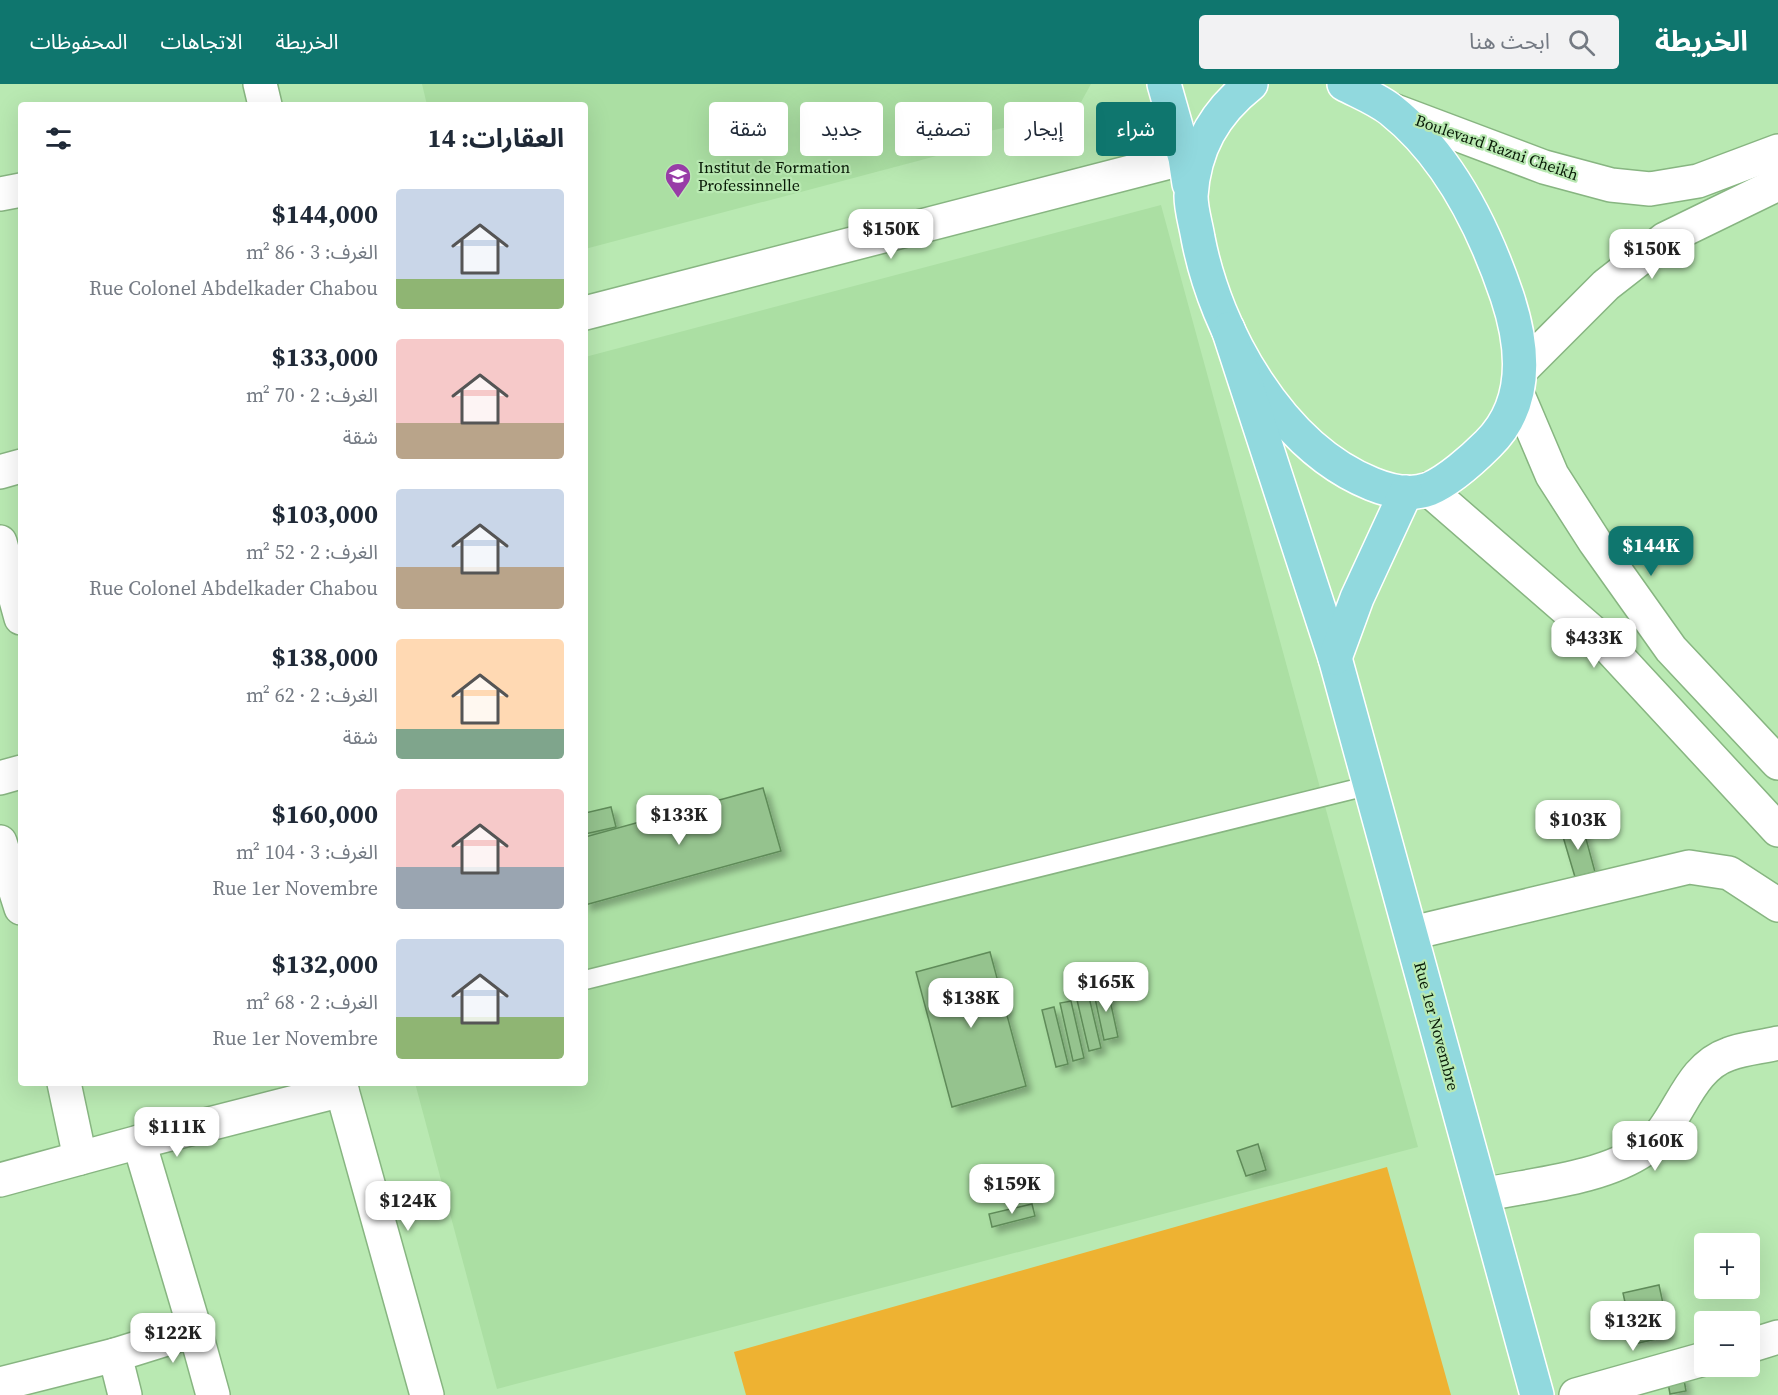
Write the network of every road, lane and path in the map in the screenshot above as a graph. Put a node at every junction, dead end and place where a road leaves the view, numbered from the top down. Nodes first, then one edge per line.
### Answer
1 (260, 84) edge
2 (1164, 84) edge
3 (1251, 84) edge
4 (1344, 84) edge
5 (264, 102) edge
6 (1390, 109) junction
7 (1211, 129) junction
8 (1778, 151) edge
9 (1185, 158) junction
10 (1778, 184) edge
11 (18, 191) edge
12 (0, 194) edge
13 (1191, 200) junction
14 (588, 312) edge
15 (1228, 329) junction
16 (1520, 382) junction
17 (18, 467) edge
18 (0, 472) edge
19 (1417, 490) junction
20 (0, 542) edge
21 (18, 607) edge
22 (1335, 658) junction
23 (1778, 763) edge
24 (18, 773) edge
25 (0, 778) edge
26 (1371, 785) junction
27 (1778, 831) edge
28 (0, 842) edge
29 (18, 899) edge
30 (1778, 905) edge
31 (1412, 933) junction
32 (588, 979) edge
33 (1778, 1043) edge
34 (65, 1086) edge
35 (341, 1087) edge
36 (139, 1142) junction
37 (80, 1158) junction
38 (0, 1180) edge
39 (1483, 1195) junction
40 (195, 1330) junction
41 (1778, 1337) edge
42 (1760, 1343) edge
43 (115, 1355) junction
44 (1694, 1362) edge
45 (0, 1384) edge
46 (125, 1395) edge
47 (213, 1395) edge
48 (427, 1395) edge
49 (1537, 1395) edge
50 (1576, 1395) edge

1 - 5 street
2 - 9 main road
3 - 7 main road
4 - 6 main road
6 - 8 street, Boulevard Razni Cheikh
6 - 16 main road
7 - 9 street
7 - 13 main road
9 - 13 main road
9 - 14 street
10 - 16 street
11 - 12 street
13 - 15 main road
15 - 19 main road
15 - 22 main road, Rue 1er Novembre
16 - 19 main road
16 - 23 street
17 - 18 street
19 - 22 main road
19 - 27 street
20 - 21 street
22 - 26 main road, Rue 1er Novembre
24 - 25 street
26 - 31 main road, Rue 1er Novembre
26 - 32 lane
28 - 29 street
30 - 31 street
31 - 39 main road, Rue 1er Novembre
33 - 39 street
34 - 37 street
35 - 36 street
35 - 48 street
36 - 37 street
36 - 40 street
37 - 38 street
39 - 49 main road, Rue 1er Novembre
40 - 43 street
40 - 47 street
41 - 42 street
43 - 45 street
43 - 46 street
44 - 50 street

